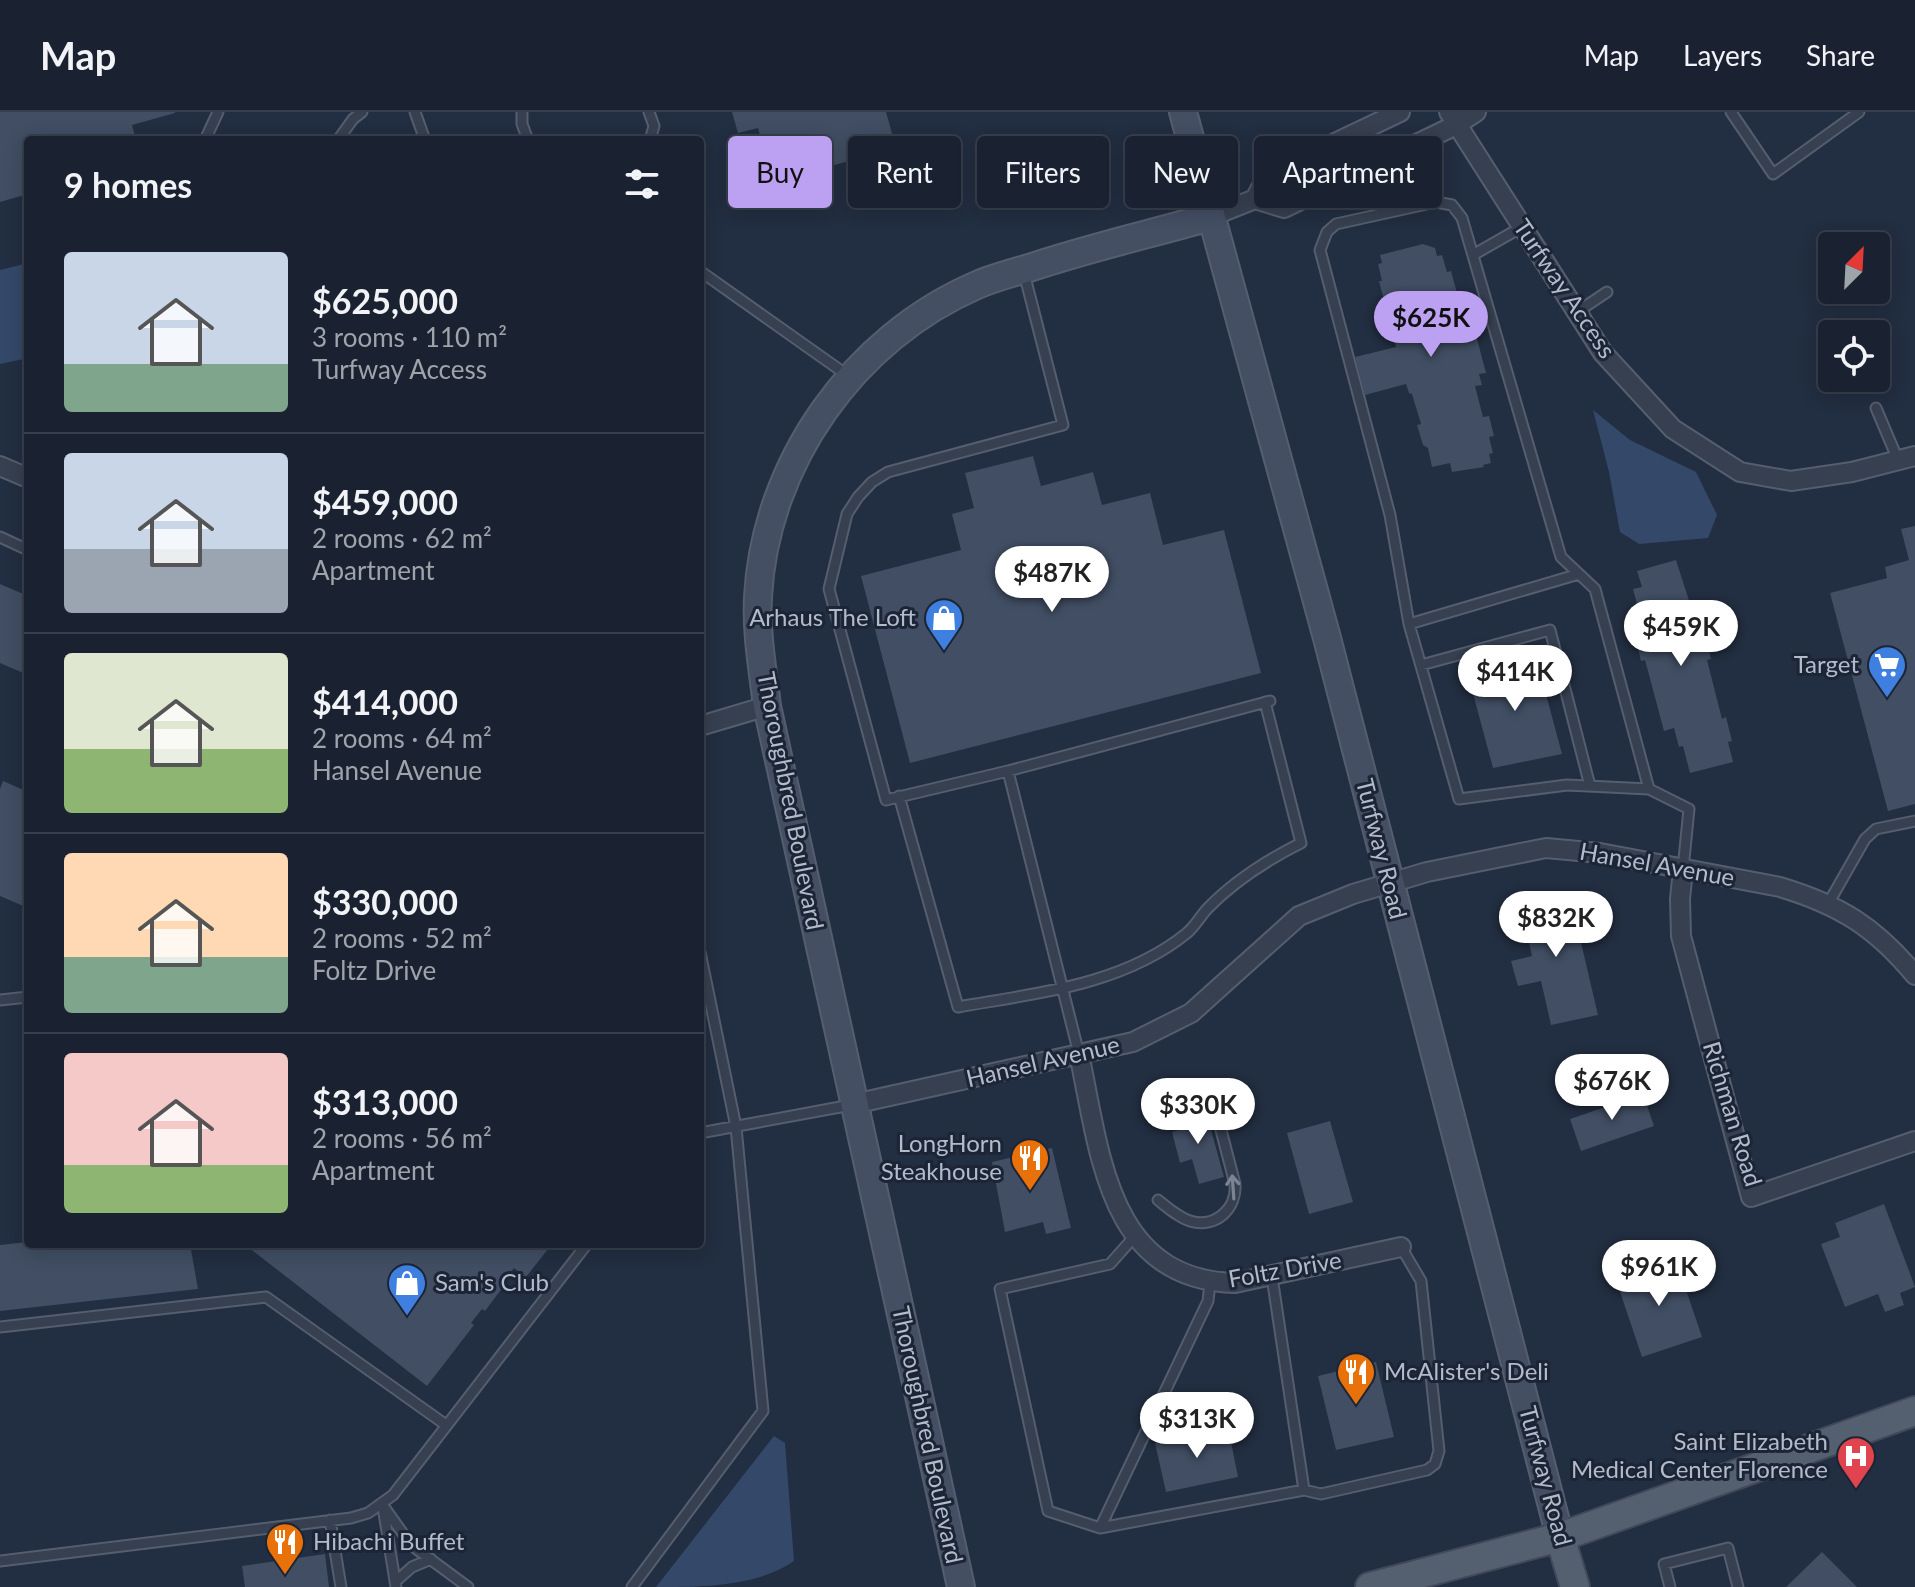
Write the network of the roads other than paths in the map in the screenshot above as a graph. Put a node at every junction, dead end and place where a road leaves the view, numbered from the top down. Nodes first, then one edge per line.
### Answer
1 (218, 112) edge
2 (362, 112) edge
3 (415, 112) edge
4 (522, 112) edge
5 (649, 112) edge
6 (1183, 112) edge
7 (1400, 112) edge
8 (1476, 112) edge
9 (1731, 112) edge
10 (1857, 113) edge
11 (1452, 118) edge
12 (207, 136) edge
13 (341, 136) edge
14 (424, 136) edge
15 (526, 136) edge
16 (651, 136) edge
17 (1350, 136) edge
18 (1418, 136) edge
19 (1254, 199) edge
20 (1210, 217) junction
21 (1522, 227) junction
22 (1473, 255) junction
23 (1023, 270) junction
24 (704, 274) edge
25 (1607, 292) dead end
26 (1577, 312) junction
27 (850, 377) junction
28 (1876, 408) dead end
29 (1906, 458) edge
30 (0, 466) edge
31 (24, 476) edge
32 (0, 537) edge
33 (24, 548) edge
34 (1579, 574) junction
35 (1409, 624) junction
36 (1421, 665) junction
37 (767, 706) junction
38 (704, 725) edge
39 (1008, 771) junction
40 (1590, 786) junction
41 (1649, 789) junction
42 (899, 796) junction
43 (1915, 821) edge
44 (1683, 869) junction
45 (1389, 883) junction
46 (1828, 904) junction
47 (704, 971) edge
48 (1915, 975) edge
49 (1063, 989) junction
50 (24, 997) edge
51 (0, 1000) edge
52 (1079, 1054) junction
53 (1230, 1091) dead end
54 (854, 1104) junction
55 (736, 1127) junction
56 (704, 1132) edge
57 (1915, 1141) edge
58 (1158, 1200) dead end
59 (1134, 1237) junction
60 (1401, 1247) joint
61 (584, 1248) edge
62 (1272, 1277) junction
63 (1210, 1283) junction
64 (0, 1327) edge
65 (1915, 1411) edge
66 (446, 1425) junction
67 (1304, 1490) junction
68 (382, 1504) junction
69 (330, 1520) junction
70 (1100, 1528) junction
71 (1560, 1537) junction
72 (431, 1559) junction
73 (0, 1561) edge
74 (1436, 1581) edge
75 (396, 1584) edge
76 (341, 1587) edge
77 (468, 1587) edge
78 (632, 1587) edge
79 (961, 1587) edge
80 (1370, 1587) edge
81 (1575, 1587) edge
82 (1670, 1587) edge
83 (1738, 1587) edge

1 - 12 lane
2 - 13 lane
3 - 14 lane
4 - 15 lane
5 - 16 lane
6 - 20 main road, Turfway Road
7 - 17 street
8 - 11 street
9 - 10 lane
11 - 18 street
11 - 21 street, Turfway Access
19 - 20 street
20 - 23 main road, Thoroughbred Boulevard
20 - 45 main road, Turfway Road
21 - 22 lane
21 - 26 street, Turfway Access
22 - 34 lane
22 - 35 lane
23 - 27 main road, Thoroughbred Boulevard
23 - 42 lane
24 - 27 lane
25 - 26 lane
26 - 29 street, Turfway Access
27 - 37 main road, Thoroughbred Boulevard
28 - 29 lane
30 - 31 street
32 - 33 lane
34 - 35 lane
34 - 41 lane
35 - 36 lane
36 - 40 lane
36 - 40 lane
37 - 38 street
37 - 54 main road, Thoroughbred Boulevard
39 - 42 lane
39 - 49 lane
39 - 49 lane
40 - 41 lane
41 - 44 lane
42 - 49 lane
43 - 46 lane
44 - 45 street, Hansel Avenue
44 - 46 street, Hansel Avenue
44 - 57 street, Richman Road
45 - 52 street, Hansel Avenue
45 - 71 main road, Turfway Road
46 - 48 street, Hansel Avenue
47 - 55 lane
49 - 52 lane
50 - 51 lane
52 - 54 street, Hansel Avenue
52 - 59 street, Foltz Drive
58 -> 53 lane
54 - 55 lane
54 - 79 main road, Thoroughbred Boulevard
55 - 56 lane
55 - 78 lane
59 - 63 street, Foltz Drive
59 - 70 lane
60 - 62 street, Foltz Drive
60 - 67 lane
61 - 66 lane
62 - 63 street, Foltz Drive
62 - 67 lane
63 - 70 lane
64 - 66 lane
65 - 71 main road
66 - 68 lane
67 - 70 lane
68 - 69 lane
68 - 72 lane
68 - 75 lane
69 - 73 lane
69 - 76 lane
71 - 74 main road
71 - 81 main road, Turfway Road
72 - 75 lane
72 - 77 lane
74 - 80 main road
82 - 83 lane

